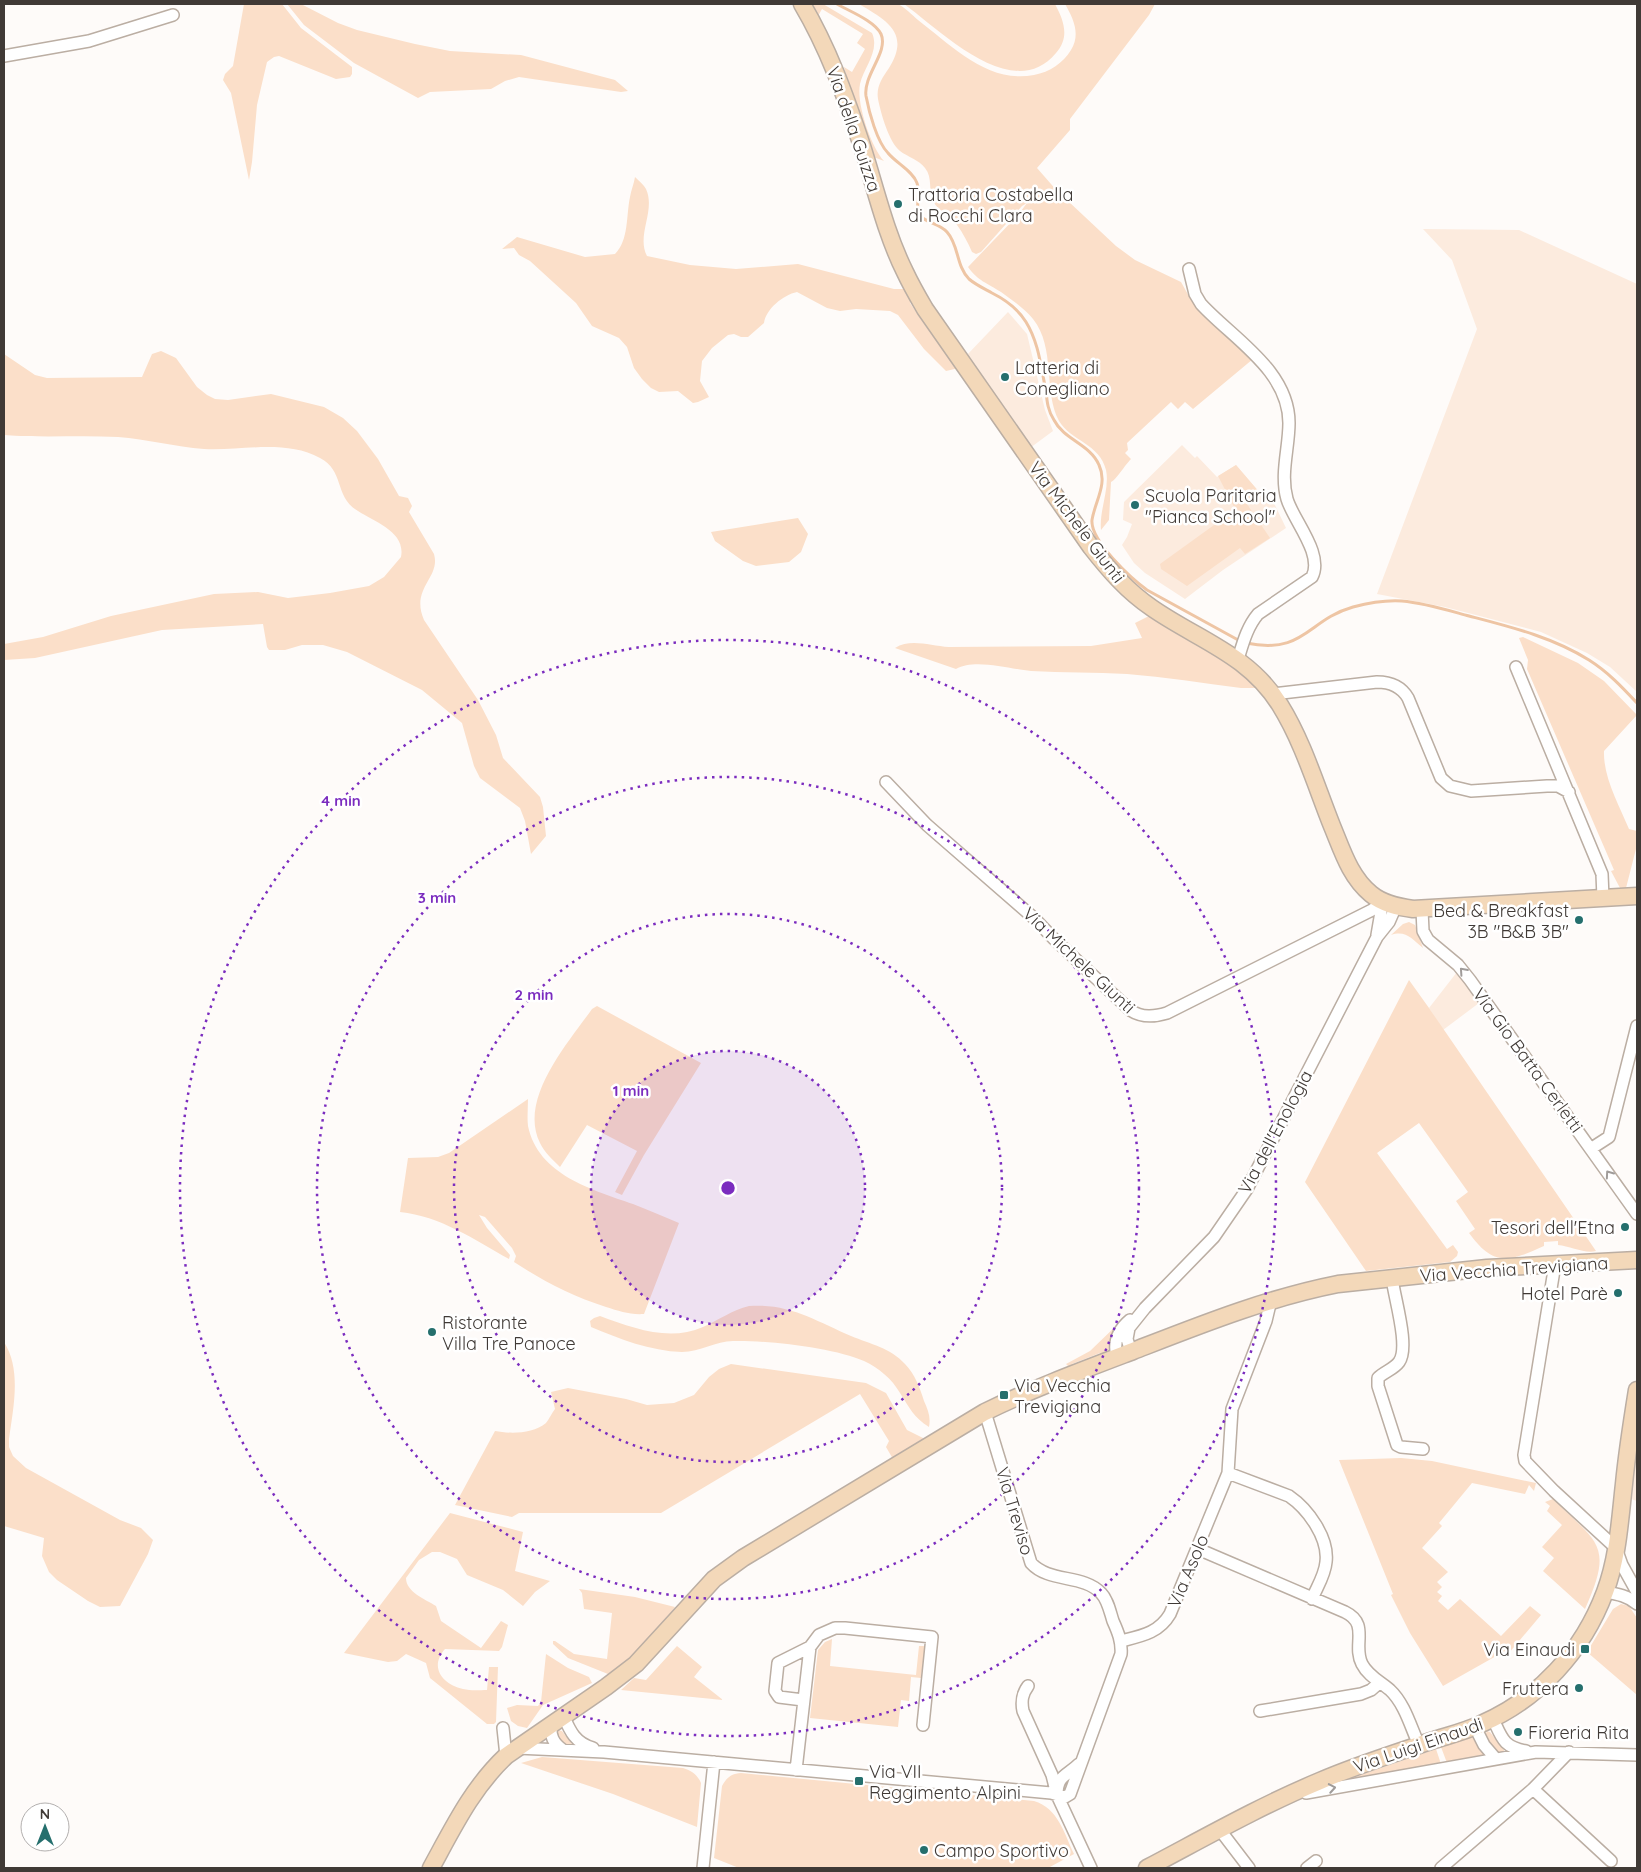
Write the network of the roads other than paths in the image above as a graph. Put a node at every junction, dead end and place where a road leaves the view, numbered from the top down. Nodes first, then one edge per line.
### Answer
1 (802, 4) edge
2 (173, 15) dead end
3 (4, 56) edge
4 (898, 258) joint
5 (1189, 269) dead end
6 (1241, 648) junction
7 (1516, 667) dead end
8 (1273, 694) junction
9 (886, 782) dead end
10 (1569, 792) junction
11 (1637, 896) edge
12 (1603, 898) junction
13 (1380, 900) junction
14 (1396, 906) junction
15 (1422, 910) junction
16 (1377, 937) junction
17 (1637, 1026) edge
18 (1592, 1148) junction
19 (1637, 1214) edge
20 (1637, 1260) edge
21 (1555, 1264) junction
22 (1392, 1278) junction
23 (1271, 1300) junction
24 (1124, 1354) junction
25 (1637, 1390) edge
26 (985, 1412) junction
27 (1422, 1449) dead end
28 (1228, 1473) junction
29 (1198, 1548) junction
30 (1616, 1548) junction
31 (1607, 1587) junction
32 (1634, 1588) edge
33 (1312, 1599) junction
34 (1637, 1604) edge
35 (1121, 1641) junction
36 (810, 1646) junction
37 (1378, 1683) junction
38 (1028, 1686) dead end
39 (804, 1700) junction
40 (1260, 1712) dead end
41 (1493, 1718) junction
42 (557, 1720) junction
43 (923, 1725) dead end
44 (1475, 1727) junction
45 (503, 1728) dead end
46 (1419, 1745) junction
47 (563, 1750) junction
48 (512, 1752) junction
49 (604, 1752) junction
50 (1536, 1752) junction
51 (1570, 1752) junction
52 (1637, 1755) edge
53 (1496, 1759) junction
54 (714, 1762) junction
55 (796, 1770) junction
56 (1533, 1789) junction
57 (1284, 1796) junction
58 (1062, 1799) junction
59 (1220, 1830) junction
60 (1611, 1860) dead end
61 (431, 1868) edge
62 (703, 1868) edge
63 (1090, 1868) edge
64 (1147, 1868) edge
65 (1248, 1868) edge
66 (1442, 1868) edge

1 - 4 street, Via della Guizza
2 - 3 street
4 - 6 street, Via Michele Giunti
5 - 6 street
6 - 8 street, Via Michele Giunti
7 - 10 street
8 - 10 street
8 - 13 street, Via Michele Giunti
9 - 13 street, Via Michele Giunti
10 - 12 street
11 - 12 street, Via Michele Giunti
12 - 15 street, Via Michele Giunti
13 - 14 street, Via Michele Giunti
13 - 16 street, Via dell'Enologia
14 - 15 street, Via Michele Giunti
14 - 16 street, Via dell'Enologia
18 -> 15 street, Via Gio Batta Cerletti
16 - 24 street, Via dell'Enologia
17 - 18 street
19 -> 18 street, Via Gio Batta Cerletti
20 - 21 street, Via Vecchia Trevigiana
21 - 22 street, Via Vecchia Trevigiana
21 - 30 street
22 - 23 street, Via Vecchia Trevigiana
22 - 27 street
23 - 24 street, Via Vecchia Trevigiana
23 - 28 street, Via Asolo
24 - 26 street, Via Vecchia Trevigiana
25 - 30 street, Via Luigi Einaudi
26 - 35 street, Via Treviso
26 - 42 street, Via Vecchia Trevigiana
28 - 29 street, Via Asolo
28 - 33 street
29 - 33 street
29 - 35 street, Via Asolo
30 - 31 street, Via Luigi Einaudi
30 - 32 street
31 - 32 street
31 - 34 street
31 - 41 street, Via Luigi Einaudi
33 - 37 street
35 - 58 street
36 - 39 street
36 - 39 street
36 - 43 street
37 - 40 street
37 - 46 street
38 - 58 street
39 - 55 street
41 - 44 street, Via Luigi Einaudi
41 - 50 street
42 - 47 street
42 - 48 street, Via Vecchia Trevigiana
42 - 49 street
44 - 46 street, Via Luigi Einaudi
44 - 53 street
45 - 48 street
46 - 57 street, Via Luigi Einaudi
47 - 48 street
47 - 49 street
48 - 61 street, Via Vecchia Trevigiana
49 - 54 street
50 - 51 street
50 - 53 street
51 - 52 street
51 - 56 street
57 -> 53 street
54 - 55 street
54 - 62 street
55 - 58 street
56 - 60 street
56 - 66 street
57 - 59 street, Via Luigi Einaudi
58 - 63 street
59 - 64 street, Via Luigi Einaudi
59 - 65 street

